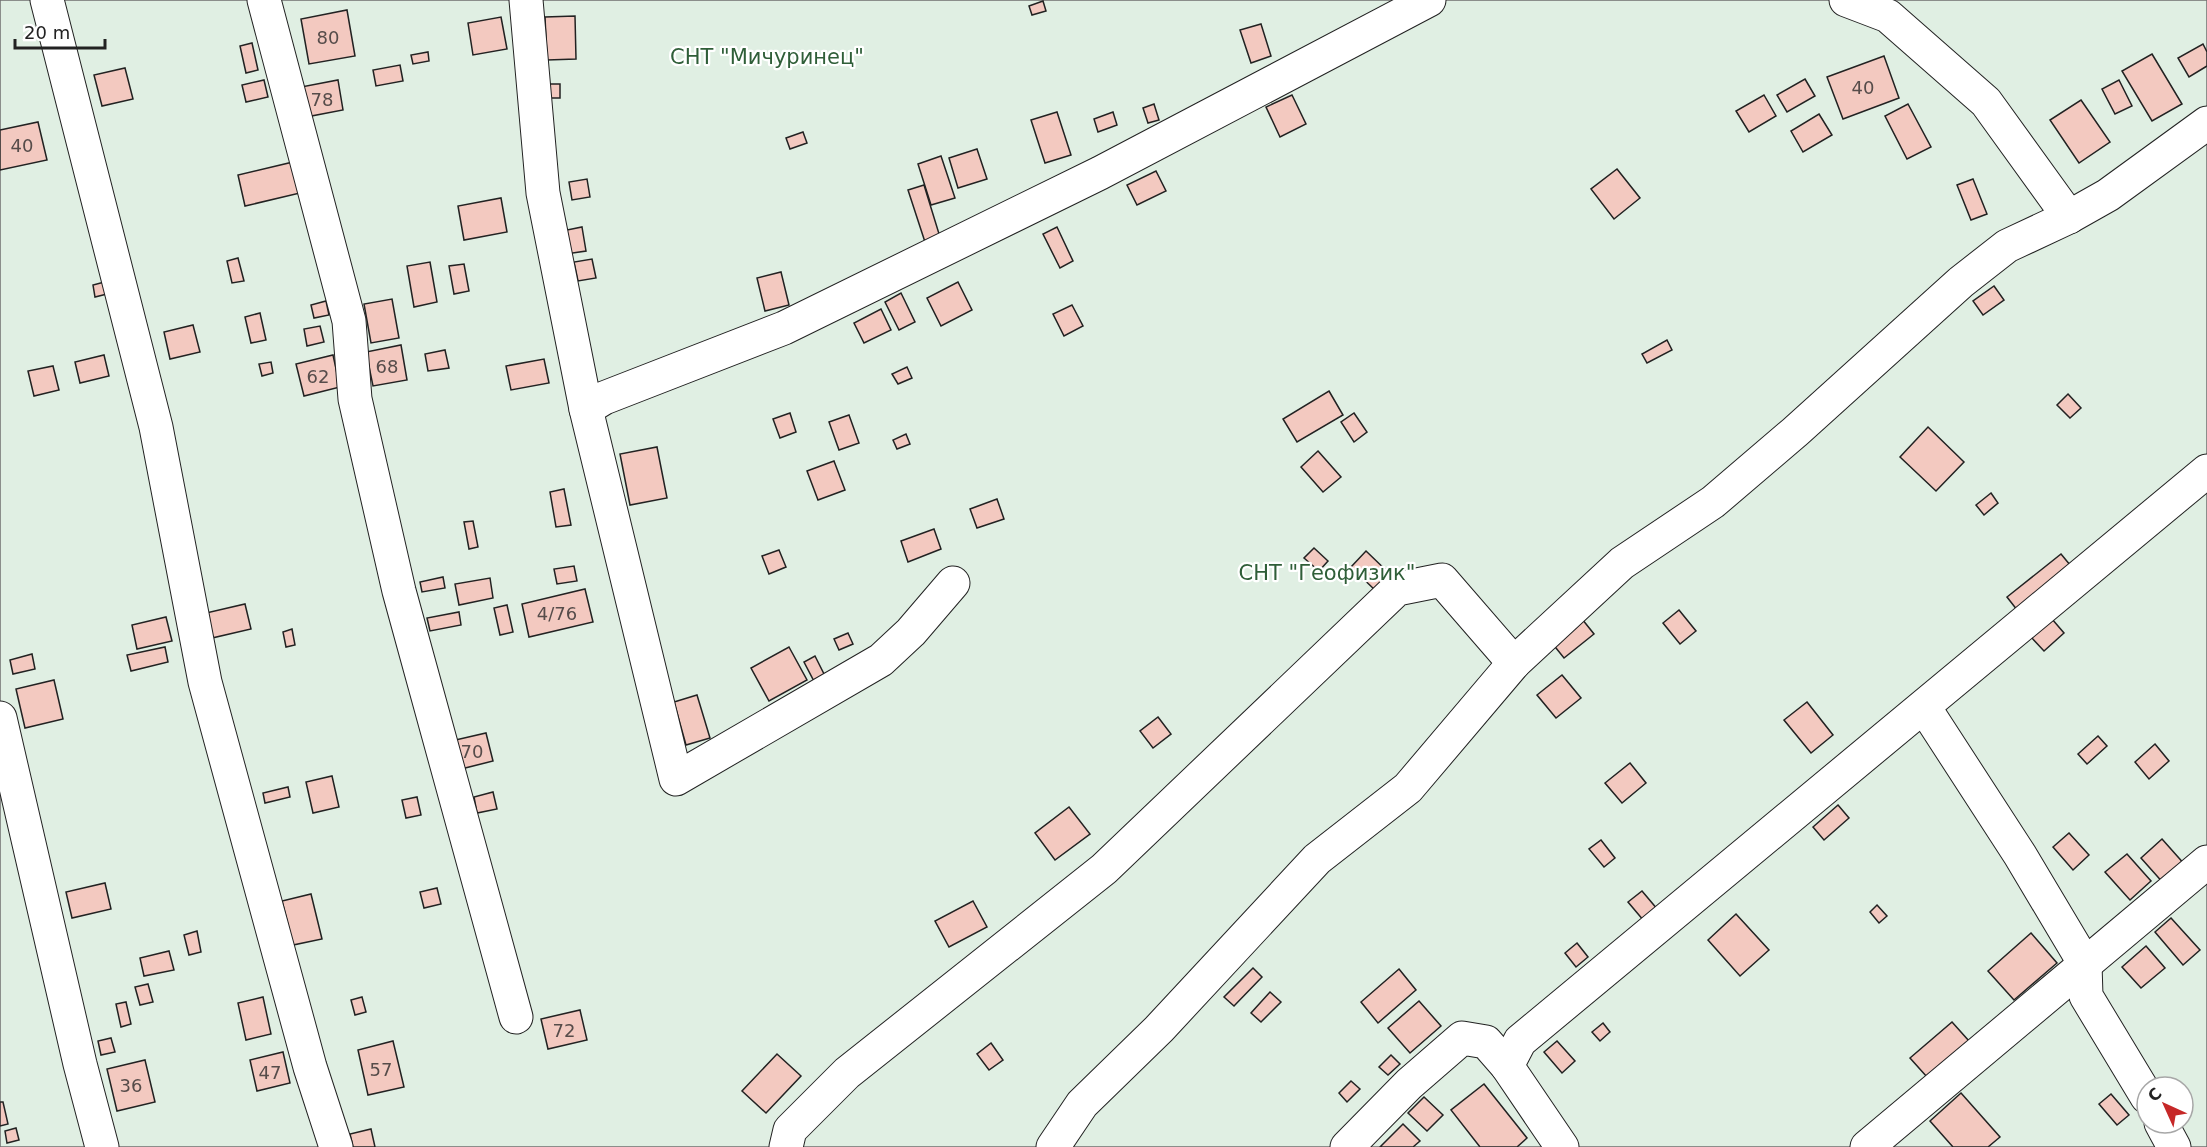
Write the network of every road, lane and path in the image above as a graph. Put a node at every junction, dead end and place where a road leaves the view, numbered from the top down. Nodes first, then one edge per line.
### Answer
1 (47, 0) edge
2 (264, 0) edge
3 (526, 0) edge
4 (1429, 0) edge
5 (1846, 0) edge
6 (2207, 123) edge
7 (2068, 217) junction
8 (586, 409) junction
9 (2207, 471) edge
10 (953, 583) dead end
11 (1514, 663) junction
12 (1924, 708) junction
13 (0, 718) edge
14 (2207, 862) edge
15 (2085, 964) junction
16 (516, 1017) dead end
17 (1507, 1066) junction
18 (2135, 1076) edge
19 (102, 1147) edge
20 (336, 1147) edge
21 (786, 1147) edge
22 (1053, 1147) edge
23 (1347, 1147) edge
24 (1562, 1147) edge
25 (1867, 1147) edge

1 - 20 street
2 - 16 street
3 - 8 street
4 - 8 street
5 - 7 street
6 - 7 street
7 - 11 street
8 - 10 street
9 - 12 street
11 - 21 street
11 - 22 street
12 - 15 street
12 - 17 street
13 - 19 street
14 - 15 street
15 - 18 street
15 - 25 street
17 - 23 street
17 - 24 street

